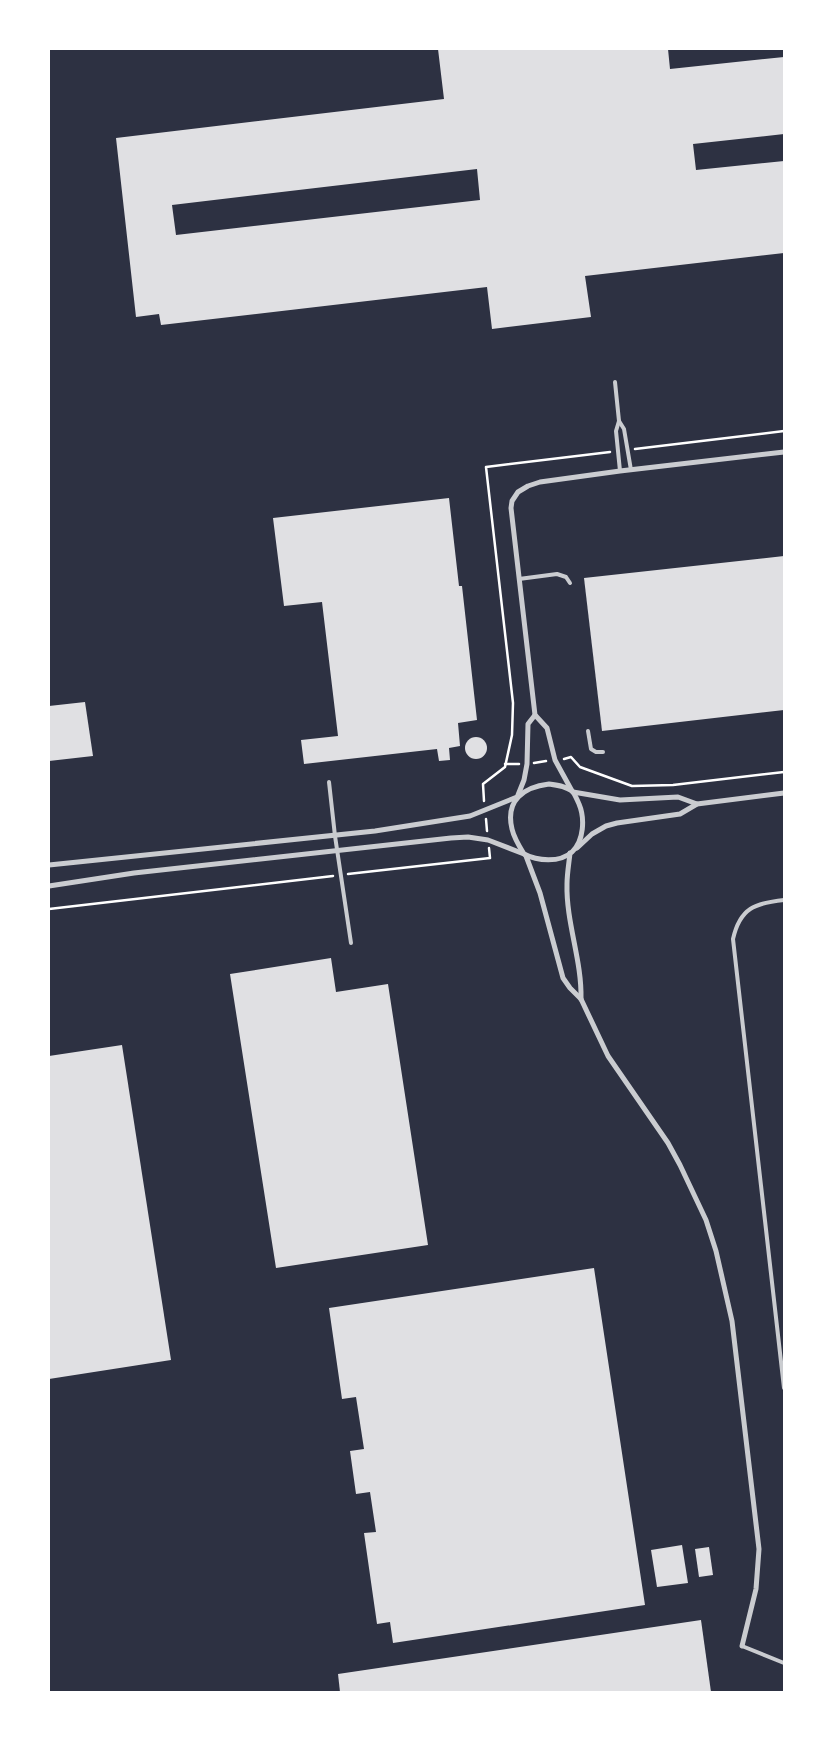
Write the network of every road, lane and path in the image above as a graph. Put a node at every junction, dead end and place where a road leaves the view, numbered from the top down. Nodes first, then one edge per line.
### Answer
1 (614, 382) dead end
2 (619, 421) junction
3 (784, 431) edge
4 (627, 450) junction
5 (618, 451) junction
6 (784, 452) edge
7 (631, 470) junction
8 (620, 471) junction
9 (519, 579) junction
10 (570, 583) dead end
11 (535, 715) junction
12 (588, 731) dead end
13 (603, 752) dead end
14 (555, 760) junction
15 (505, 764) junction
16 (527, 764) junction
17 (784, 772) edge
18 (329, 782) dead end
19 (573, 792) junction
20 (784, 793) edge
21 (518, 796) junction
22 (696, 804) junction
23 (485, 810) junction
24 (335, 836) junction
25 (488, 840) junction
26 (337, 850) junction
27 (572, 852) junction
28 (525, 855) junction
29 (49, 865) edge
30 (340, 875) junction
31 (49, 886) edge
32 (784, 900) edge
33 (49, 909) edge
34 (350, 943) dead end
35 (580, 999) junction
36 (784, 1388) edge
37 (742, 1646) joint
38 (784, 1663) edge

1 - 2 lane
2 - 4 lane
2 - 5 lane
3 - 4 path
4 - 7 lane
5 - 8 lane
5 - 15 path
6 - 7 street
7 - 8 street
8 - 9 street
9 - 10 lane
9 - 11 street
11 - 14 street
11 - 16 street
12 - 13 lane
14 - 16 path
14 - 17 path
14 - 19 street
15 - 16 path
15 - 23 path
16 - 21 street
18 - 24 lane
19 - 21 street
19 - 22 street
19 - 27 street
20 - 22 street
21 - 23 street
21 - 28 street
22 - 27 street
23 - 24 street
23 - 25 path
24 - 26 lane
24 - 29 street
25 - 26 street
25 - 28 street
25 - 30 path
26 - 30 lane
26 - 31 street
27 - 28 street
27 - 35 street
28 - 35 street
30 - 33 path
30 - 34 lane
32 - 36 lane
35 - 37 street
37 - 38 lane

